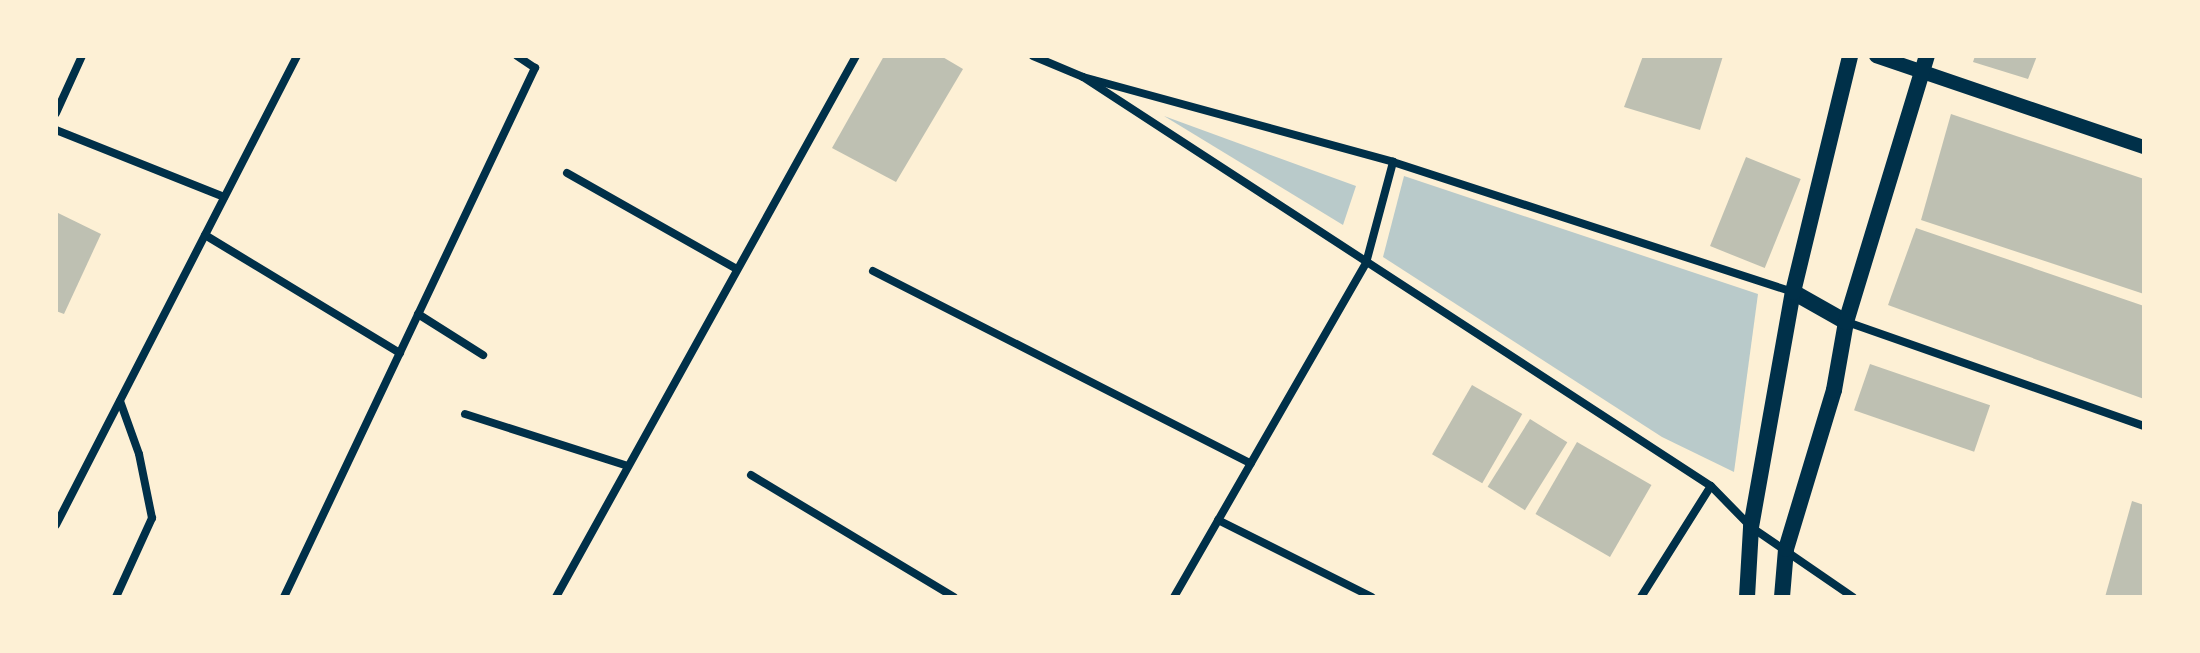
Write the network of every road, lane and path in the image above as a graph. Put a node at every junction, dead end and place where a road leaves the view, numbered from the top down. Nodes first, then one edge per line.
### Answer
1 (82, 56) edge
2 (297, 56) edge
3 (517, 56) edge
4 (856, 56) edge
5 (1033, 56) edge
6 (1850, 56) edge
7 (1876, 56) edge
8 (1924, 64) edge
9 (1083, 77) junction
10 (56, 113) edge
11 (56, 130) edge
12 (2144, 147) edge
13 (1393, 162) junction
14 (567, 173) dead end
15 (224, 197) junction
16 (205, 235) junction
17 (1366, 263) junction
18 (737, 269) junction
19 (873, 271) dead end
20 (1793, 292) junction
21 (418, 314) junction
22 (1846, 322) junction
23 (400, 353) junction
24 (483, 355) dead end
25 (120, 401) junction
26 (465, 414) dead end
27 (2144, 426) edge
28 (1251, 464) junction
29 (628, 466) junction
30 (751, 475) dead end
31 (1711, 486) junction
32 (1218, 520) junction
33 (56, 525) edge
34 (1751, 527) junction
35 (1786, 549) junction
36 (1855, 596) edge
37 (116, 597) edge
38 (284, 597) edge
39 (556, 597) edge
40 (954, 597) edge
41 (1174, 597) edge
42 (1372, 597) edge
43 (1641, 597) edge
44 (1747, 597) edge
45 (1782, 597) edge

1 - 10 street
2 - 15 street
3 - 21 street
4 - 18 street
5 - 9 street
6 - 20 main road
7 - 8 street
8 - 12 street
8 - 22 main road
9 - 13 street
9 - 17 street
11 - 15 street
13 - 17 street
13 - 20 street
14 - 18 street
15 - 16 street
16 - 23 street
16 - 25 street
17 - 28 street
17 - 31 street
18 - 29 street
19 - 28 street
20 - 22 main road
20 - 34 main road
21 - 23 street
21 - 24 street
22 - 27 street
22 - 35 main road
23 - 38 street
25 - 33 street
25 - 37 street
26 - 29 street
28 - 32 street
29 - 39 street
30 - 40 street
31 - 34 street
31 - 43 street
32 - 41 street
32 - 42 street
34 - 35 street
34 - 44 main road
35 - 36 street
35 - 45 main road

